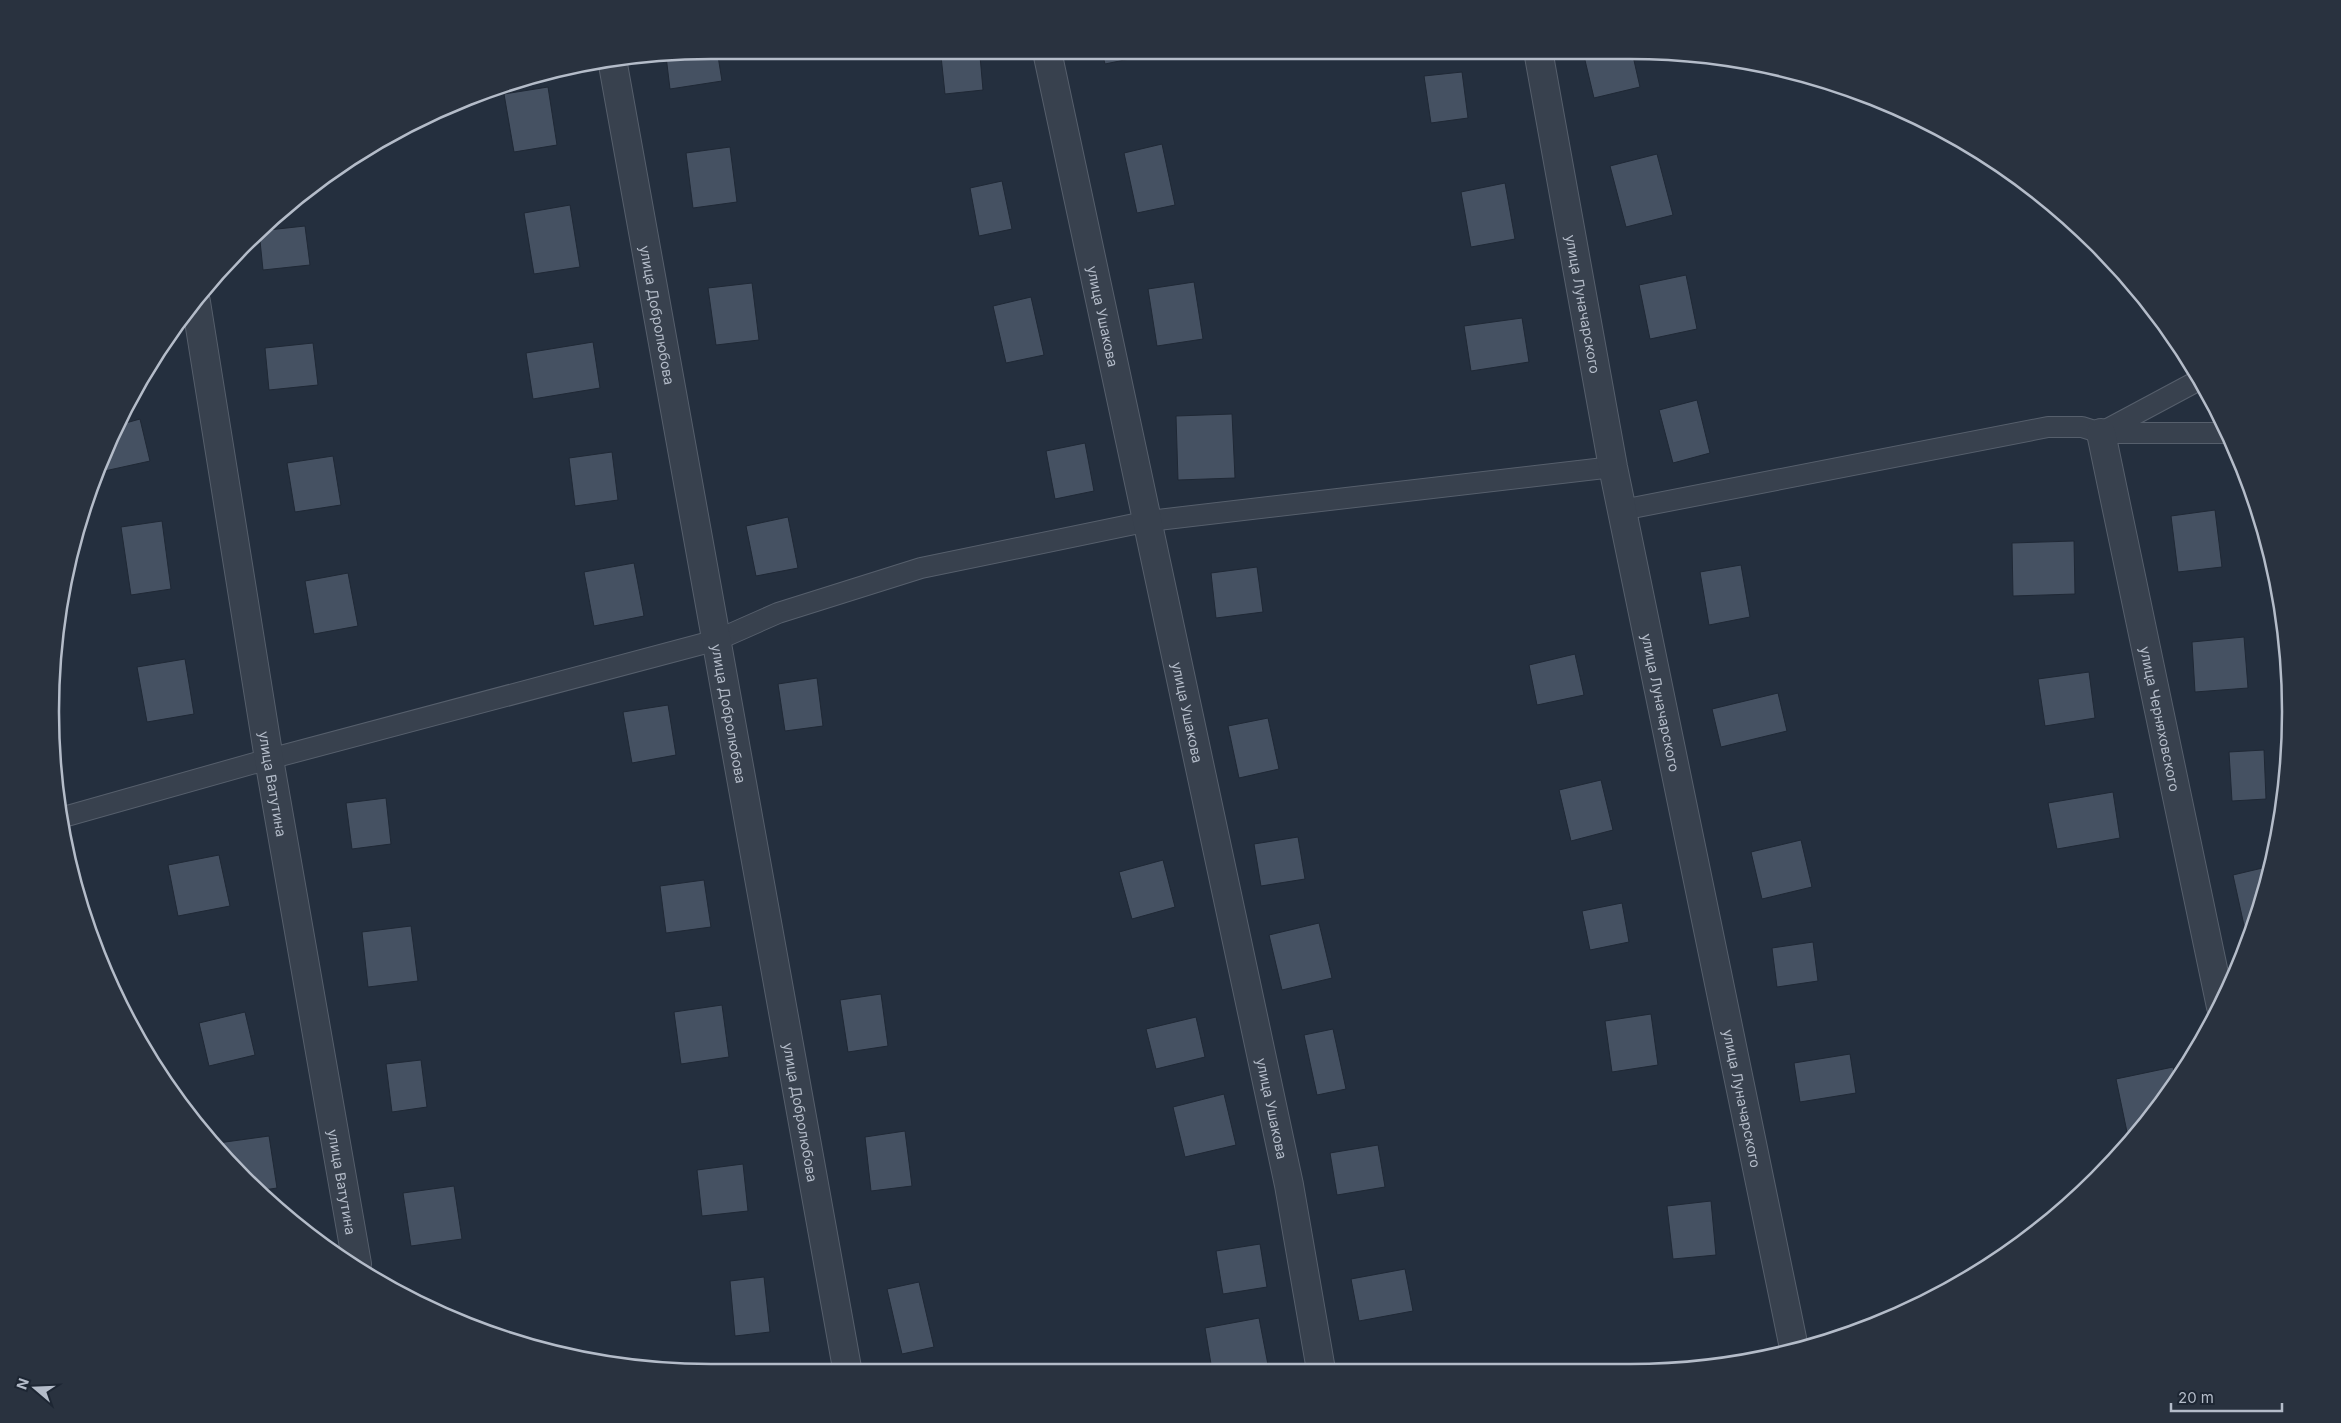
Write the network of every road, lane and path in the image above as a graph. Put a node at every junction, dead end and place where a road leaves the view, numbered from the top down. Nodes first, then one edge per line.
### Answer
1 (1049, 59) edge
2 (1540, 59) edge
3 (613, 66) edge
4 (197, 310) edge
5 (2194, 383) edge
6 (2100, 433) junction
7 (2220, 433) edge
8 (1613, 467) junction
9 (1622, 510) junction
10 (1149, 521) junction
11 (717, 640) junction
12 (269, 759) junction
13 (67, 816) edge
14 (2218, 993) edge
15 (356, 1258) edge
16 (1793, 1343) edge
17 (846, 1364) edge
18 (1320, 1364) edge

1 - 10 street, улица Ушакова
2 - 8 street, улица Луначарского
3 - 11 street, улица Добролюбова
4 - 12 street, улица Ватутина
5 - 6 lane
6 - 7 lane
6 - 9 lane
6 - 14 street, улица Черняховского
8 - 9 street, улица Луначарского
8 - 10 lane
9 - 16 street, улица Луначарского
10 - 11 lane
10 - 18 street, улица Ушакова
11 - 12 lane
11 - 17 street, улица Добролюбова
12 - 13 lane
12 - 15 street, улица Ватутина

